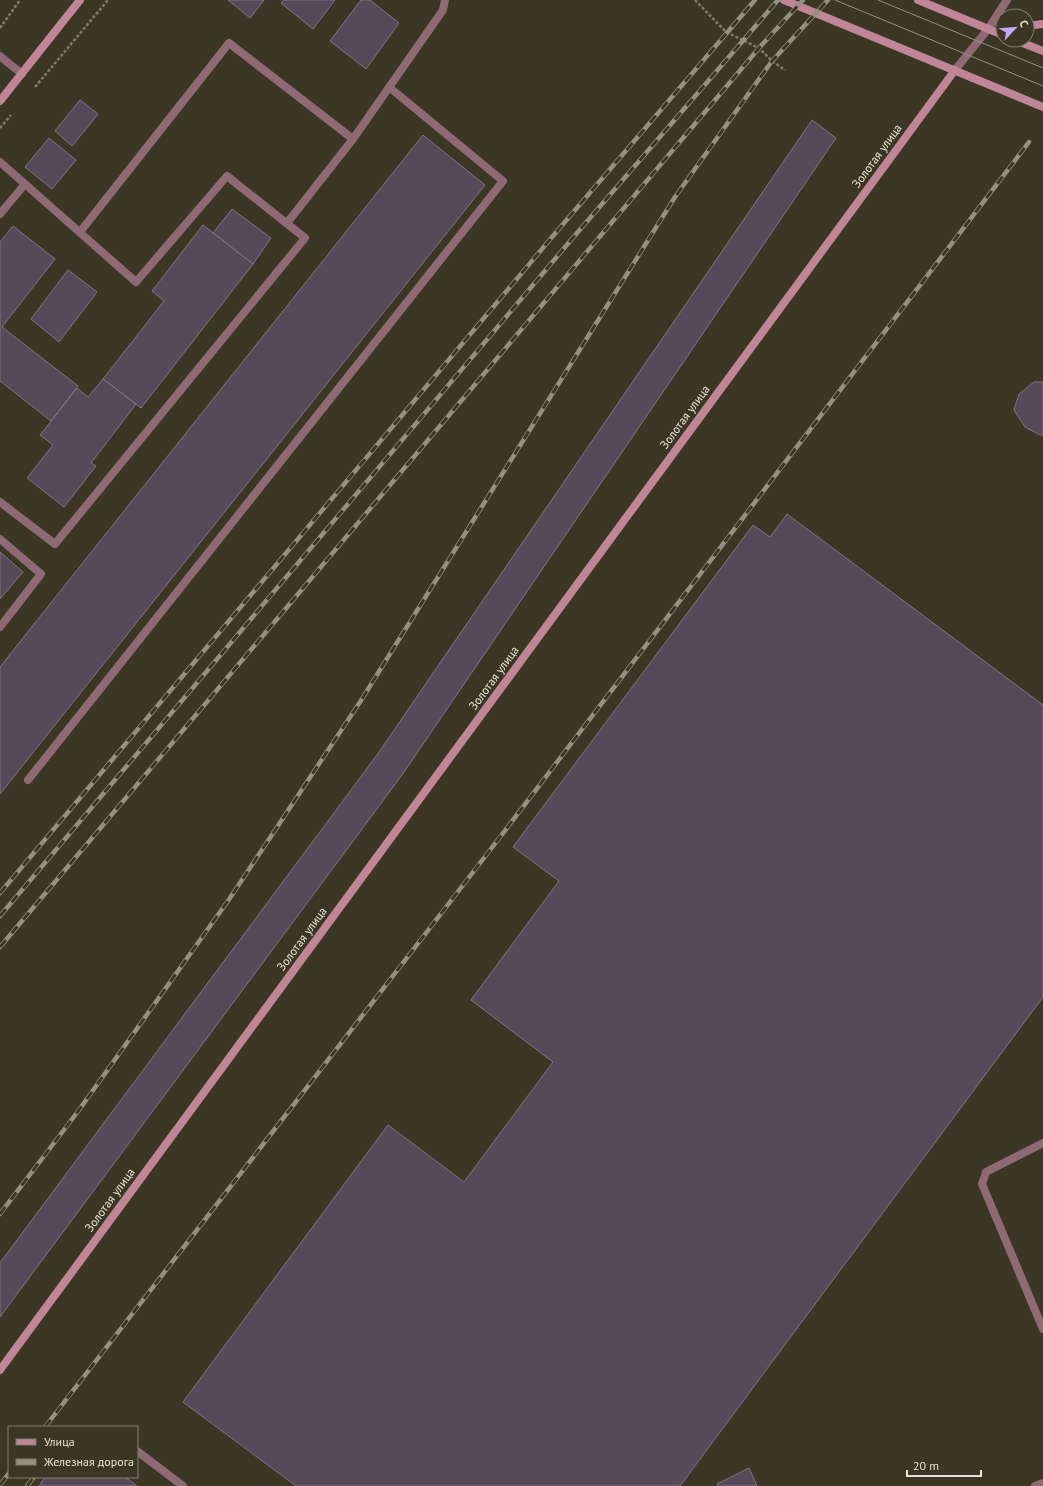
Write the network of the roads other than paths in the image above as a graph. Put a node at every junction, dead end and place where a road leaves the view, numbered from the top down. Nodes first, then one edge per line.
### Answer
1 (80, 0) edge
2 (445, 0) edge
3 (784, 0) edge
4 (918, 0) edge
5 (1007, 0) edge
6 (988, 29) junction
7 (995, 29) edge
8 (995, 32) edge
9 (0, 56) edge
10 (955, 70) junction
11 (22, 74) junction
12 (389, 87) junction
13 (0, 101) edge
14 (1043, 107) edge
15 (353, 139) junction
16 (0, 162) edge
17 (25, 184) junction
18 (0, 214) edge
19 (287, 223) junction
20 (80, 232) junction
21 (0, 502) edge
22 (0, 539) edge
23 (0, 627) edge
24 (28, 780) dead end
25 (1043, 1143) edge
26 (1043, 1329) edge
27 (0, 1370) edge
28 (138, 1452) edge
29 (1043, 1482) edge
30 (183, 1486) edge
31 (1035, 1486) edge

1 - 11 street
2 - 12 street
3 - 10 street
4 - 6 street
5 - 6 street, Золотая улица
6 - 7 street
6 - 8 street
6 - 10 street, Золотая улица
9 - 11 street
10 - 14 street
10 - 27 street, Золотая улица
11 - 13 street
12 - 15 street
12 - 24 street
15 - 19 street
15 - 20 street
16 - 17 street
17 - 18 street
17 - 20 street
19 - 20 street
19 - 21 street
22 - 23 street
25 - 26 street
28 - 30 street
29 - 31 street

